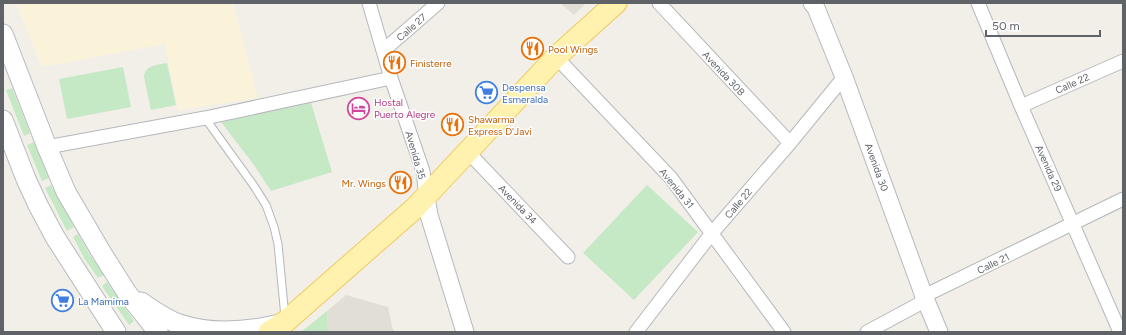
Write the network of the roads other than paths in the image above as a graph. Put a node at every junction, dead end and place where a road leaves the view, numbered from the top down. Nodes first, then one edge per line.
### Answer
1 (369, 3) edge
2 (438, 3) edge
3 (616, 3) edge
4 (659, 3) edge
5 (812, 3) edge
6 (978, 3) edge
7 (3, 34) edge
8 (384, 50) junction
9 (556, 57) junction
10 (1123, 61) edge
11 (844, 77) junction
12 (391, 78) junction
13 (1021, 106) junction
14 (205, 118) junction
15 (3, 120) edge
16 (790, 143) junction
17 (47, 147) junction
18 (467, 152) junction
19 (426, 197) junction
20 (1123, 199) edge
21 (1073, 223) junction
22 (712, 233) junction
23 (568, 257) dead end
24 (127, 293) junction
25 (924, 296) junction
26 (278, 326) edge
27 (112, 328) edge
28 (158, 332) edge
29 (465, 332) edge
30 (636, 332) edge
31 (784, 332) edge
32 (867, 332) edge
33 (939, 332) edge
34 (1120, 332) edge

1 - 8 street, Avenida 35
2 - 8 street, Calle 27
3 - 9 main road
4 - 16 street, Avenida 30B
5 - 11 street, Avenida 30
6 - 13 street, Avenida 29
7 - 17 main road
8 - 12 street, Avenida 35
9 - 18 main road
9 - 22 street, Avenida 31
10 - 13 street, Calle 22
11 - 16 street, Calle 22
11 - 25 street, Avenida 30
12 - 14 street
12 - 19 street, Avenida 35
13 - 21 street, Avenida 29
14 - 17 street
14 - 26 lane
15 - 27 main road
16 - 22 street, Calle 22
17 - 24 main road
18 - 19 main road
18 - 23 street, Avenida 34
19 - 26 main road
19 - 29 street, Avenida 35
20 - 21 street, Calle 21
21 - 25 street, Calle 21
21 - 34 street, Avenida 29
22 - 30 street, Calle 22
22 - 31 street, Avenida 31
24 - 26 main road
24 - 28 main road
25 - 32 street, Calle 21
25 - 33 street, Avenida 30

